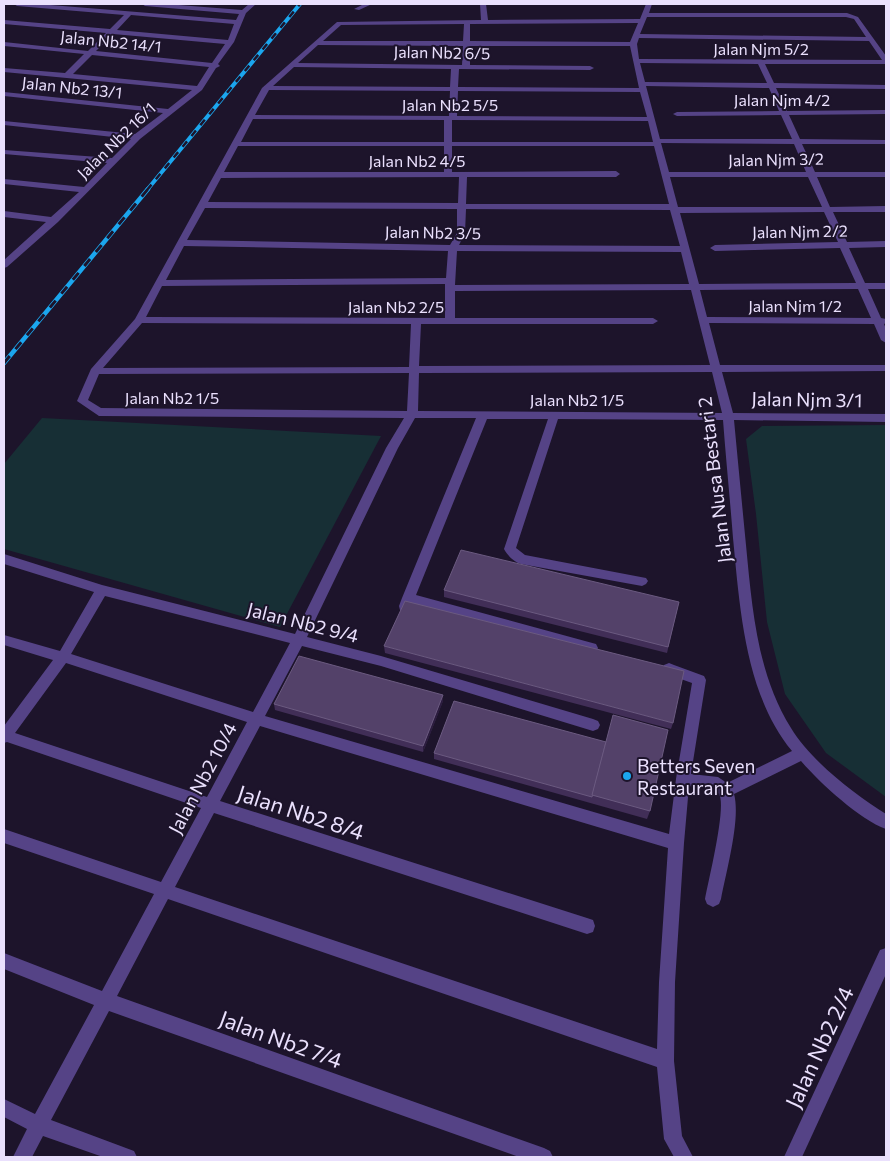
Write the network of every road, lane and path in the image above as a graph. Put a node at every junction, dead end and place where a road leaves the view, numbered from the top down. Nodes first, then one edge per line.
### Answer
1 (17, 4) edge
2 (145, 4) edge
3 (253, 4) edge
4 (369, 4) edge
5 (483, 4) edge
6 (197, 6) edge
7 (357, 9) dead end
8 (243, 12) junction
9 (130, 13) junction
10 (645, 13) edge
11 (4, 22) edge
12 (238, 22) junction
13 (467, 23) junction
14 (485, 23) junction
15 (112, 32) junction
16 (870, 39) junction
17 (635, 40) junction
18 (230, 42) junction
19 (317, 43) junction
20 (4, 44) edge
21 (467, 44) junction
22 (91, 53) junction
23 (636, 61) junction
24 (760, 62) junction
25 (886, 62) edge
26 (294, 65) junction
27 (216, 66) junction
28 (455, 66) junction
29 (466, 66) junction
30 (590, 68) dead end
31 (4, 70) edge
32 (68, 75) junction
33 (771, 86) junction
34 (642, 87) junction
35 (886, 87) edge
36 (199, 88) junction
37 (266, 88) junction
38 (454, 90) junction
39 (4, 94) edge
40 (168, 111) junction
41 (886, 112) edge
42 (784, 113) junction
43 (677, 114) dead end
44 (250, 116) junction
45 (451, 118) junction
46 (651, 119) junction
47 (4, 123) edge
48 (137, 137) junction
49 (796, 141) junction
50 (657, 142) junction
51 (886, 142) edge
52 (448, 143) junction
53 (235, 144) junction
54 (4, 152) edge
55 (113, 161) junction
56 (463, 174) junction
57 (616, 174) dead end
58 (811, 174) junction
59 (886, 174) edge
60 (219, 175) junction
61 (448, 175) junction
62 (666, 176) junction
63 (4, 181) edge
64 (86, 190) junction
65 (202, 205) junction
66 (462, 206) junction
67 (674, 208) junction
68 (886, 209) edge
69 (827, 210) junction
70 (4, 214) edge
71 (55, 220) junction
72 (180, 244) junction
73 (843, 244) junction
74 (886, 244) edge
75 (454, 248) junction
76 (715, 248) dead end
77 (684, 249) junction
78 (4, 253) edge
79 (14, 254) junction
80 (4, 265) edge
81 (161, 283) junction
82 (450, 285) junction
83 (886, 286) edge
84 (694, 287) junction
85 (862, 287) junction
86 (139, 320) junction
87 (703, 320) junction
88 (416, 321) junction
89 (450, 321) junction
90 (653, 321) dead end
91 (882, 321) edge
92 (886, 340) edge
93 (886, 368) edge
94 (716, 369) junction
95 (414, 370) junction
96 (95, 371) junction
97 (412, 414) junction
98 (483, 415) junction
99 (728, 415) junction
100 (554, 416) junction
101 (886, 418) edge
102 (4, 559) edge
103 (642, 581) dead end
104 (102, 590) junction
105 (408, 598) junction
106 (400, 616) edge
107 (4, 640) edge
108 (298, 641) junction
109 (608, 653) edge
110 (64, 657) junction
111 (655, 666) edge
112 (256, 719) junction
113 (592, 725) dead end
114 (4, 736) edge
115 (802, 752) junction
116 (683, 779) junction
117 (726, 791) junction
118 (210, 805) junction
119 (886, 822) edge
120 (4, 836) edge
121 (676, 843) junction
122 (164, 892) junction
123 (713, 899) dead end
124 (587, 926) dead end
125 (886, 956) edge
126 (4, 961) edge
127 (106, 1001) junction
128 (665, 1061) junction
129 (4, 1108) edge
130 (39, 1125) junction
131 (22, 1157) edge
132 (128, 1157) edge
133 (544, 1157) edge
134 (684, 1157) edge
135 (793, 1157) edge

1 - 9 street
2 - 6 street
3 - 8 street, Jalan Nb2 16/1
4 - 7 street
5 - 14 street
6 - 8 street
8 - 12 street, Jalan Nb2 16/1
9 - 12 street
9 - 15 street
10 - 14 street
10 - 16 street
10 - 17 street, Jalan Nusa Bestari 2
11 - 15 street
12 - 18 street, Jalan Nb2 16/1
13 - 14 street
13 - 19 street, Jalan Nb2 1/5
13 - 21 street
15 - 18 street
15 - 22 street
16 - 17 street
16 - 25 street
17 - 21 street
17 - 23 street, Jalan Nusa Bestari 2
18 - 27 street, Jalan Nb2 16/1
19 - 21 street
19 - 26 street, Jalan Nb2 1/5
20 - 22 street, Jalan Nb2 14/1
21 - 29 street
22 - 27 street, Jalan Nb2 14/1
22 - 32 street
23 - 24 street, Jalan Njm 5/2
23 - 34 street, Jalan Nusa Bestari 2
24 - 25 street, Jalan Njm 5/2
24 - 33 street
26 - 28 street, Jalan Nb2 6/5
26 - 37 street, Jalan Nb2 1/5
27 - 36 street, Jalan Nb2 16/1
28 - 29 street, Jalan Nb2 6/5
28 - 38 street
29 - 30 street, Jalan Nb2 6/5
31 - 32 street
32 - 36 street
33 - 34 street
33 - 35 street
33 - 42 street
34 - 38 street
34 - 46 street, Jalan Nusa Bestari 2
36 - 40 street, Jalan Nb2 16/1
37 - 38 street
37 - 44 street, Jalan Nb2 1/5
38 - 45 street
39 - 40 street, Jalan Nb2 13/1
40 - 48 street, Jalan Nb2 16/1
41 - 42 street, Jalan Njm 4/2
42 - 43 street, Jalan Njm 4/2
42 - 49 street
44 - 45 street, Jalan Nb2 5/5
44 - 53 street, Jalan Nb2 1/5
45 - 46 street, Jalan Nb2 5/5
45 - 52 street
46 - 50 street, Jalan Nusa Bestari 2
47 - 48 street
48 - 55 street, Jalan Nb2 16/1
49 - 50 street
49 - 51 street
49 - 58 street
50 - 52 street
50 - 62 street, Jalan Nusa Bestari 2
52 - 53 street
52 - 61 street
53 - 60 street, Jalan Nb2 1/5
54 - 55 street
55 - 64 street, Jalan Nb2 16/1
56 - 57 street, Jalan Nb2 4/5
56 - 61 street, Jalan Nb2 4/5
56 - 66 street
58 - 59 street, Jalan Njm 3/2
58 - 62 street, Jalan Njm 3/2
58 - 69 street
60 - 61 street, Jalan Nb2 4/5
60 - 65 street, Jalan Nb2 1/5
62 - 67 street, Jalan Nusa Bestari 2
63 - 64 street
64 - 71 street, Jalan Nb2 16/1
65 - 66 street
65 - 72 street, Jalan Nb2 1/5
66 - 67 street
66 - 75 street
67 - 69 street
67 - 77 street, Jalan Nusa Bestari 2
68 - 69 street
69 - 73 street
70 - 71 street
71 - 79 street, Jalan Nb2 16/1
72 - 75 street, Jalan Nb2 3/5
72 - 81 street, Jalan Nb2 1/5
73 - 74 street, Jalan Njm 2/2
73 - 76 street, Jalan Njm 2/2
73 - 85 street
75 - 77 street, Jalan Nb2 3/5
75 - 82 street
77 - 84 street, Jalan Nusa Bestari 2
78 - 79 street
79 - 80 street, Jalan Nb2 16/1
81 - 82 street
81 - 86 street, Jalan Nb2 1/5
82 - 84 street
82 - 89 street
83 - 85 street
84 - 85 street
84 - 87 street, Jalan Nusa Bestari 2
85 - 91 street
86 - 88 street, Jalan Nb2 2/5
86 - 96 street, Jalan Nb2 1/5
87 - 91 street, Jalan Njm 1/2
87 - 94 street, Jalan Nusa Bestari 2
88 - 89 street, Jalan Nb2 2/5
88 - 95 street
89 - 90 street, Jalan Nb2 2/5
91 - 92 street
93 - 94 street
94 - 95 street
94 - 99 street, Jalan Nusa Bestari 2
95 - 96 street
95 - 97 street
96 - 97 street, Jalan Nb2 1/5
97 - 98 street, Jalan Nb2 1/5
97 - 108 street, Jalan Nb2 10/4
98 - 100 street, Jalan Nb2 1/5
98 - 105 street
99 - 100 street, Jalan Nb2 1/5
99 - 101 street, Jalan Njm 3/1
99 - 115 street, Jalan Nusa Bestari 2
100 - 103 street
102 - 104 street, Jalan Nb2 9/4
104 - 108 street, Jalan Nb2 9/4
104 - 110 street
105 - 106 street
105 - 109 street
107 - 110 street
108 - 112 street, Jalan Nb2 10/4
108 - 113 street, Jalan Nb2 9/4
110 - 112 street
110 - 114 street
111 - 116 street
112 - 118 street, Jalan Nb2 10/4
112 - 121 street
114 - 118 street, Jalan Nb2 8/4
115 - 117 street
115 - 119 street, Jalan Nusa Bestari 2
116 - 117 street
116 - 121 street
117 - 123 street
118 - 122 street, Jalan Nb2 10/4
118 - 124 street, Jalan Nb2 8/4
120 - 122 street
121 - 128 street
122 - 127 street, Jalan Nb2 10/4
122 - 128 street
125 - 135 street, Jalan Nb2 2/4
126 - 127 street, Jalan Nb2 7/4
127 - 130 street, Jalan Nb2 10/4
127 - 133 street, Jalan Nb2 7/4
128 - 134 street
129 - 130 street
130 - 131 street, Jalan Nb2 10/4
130 - 132 street

